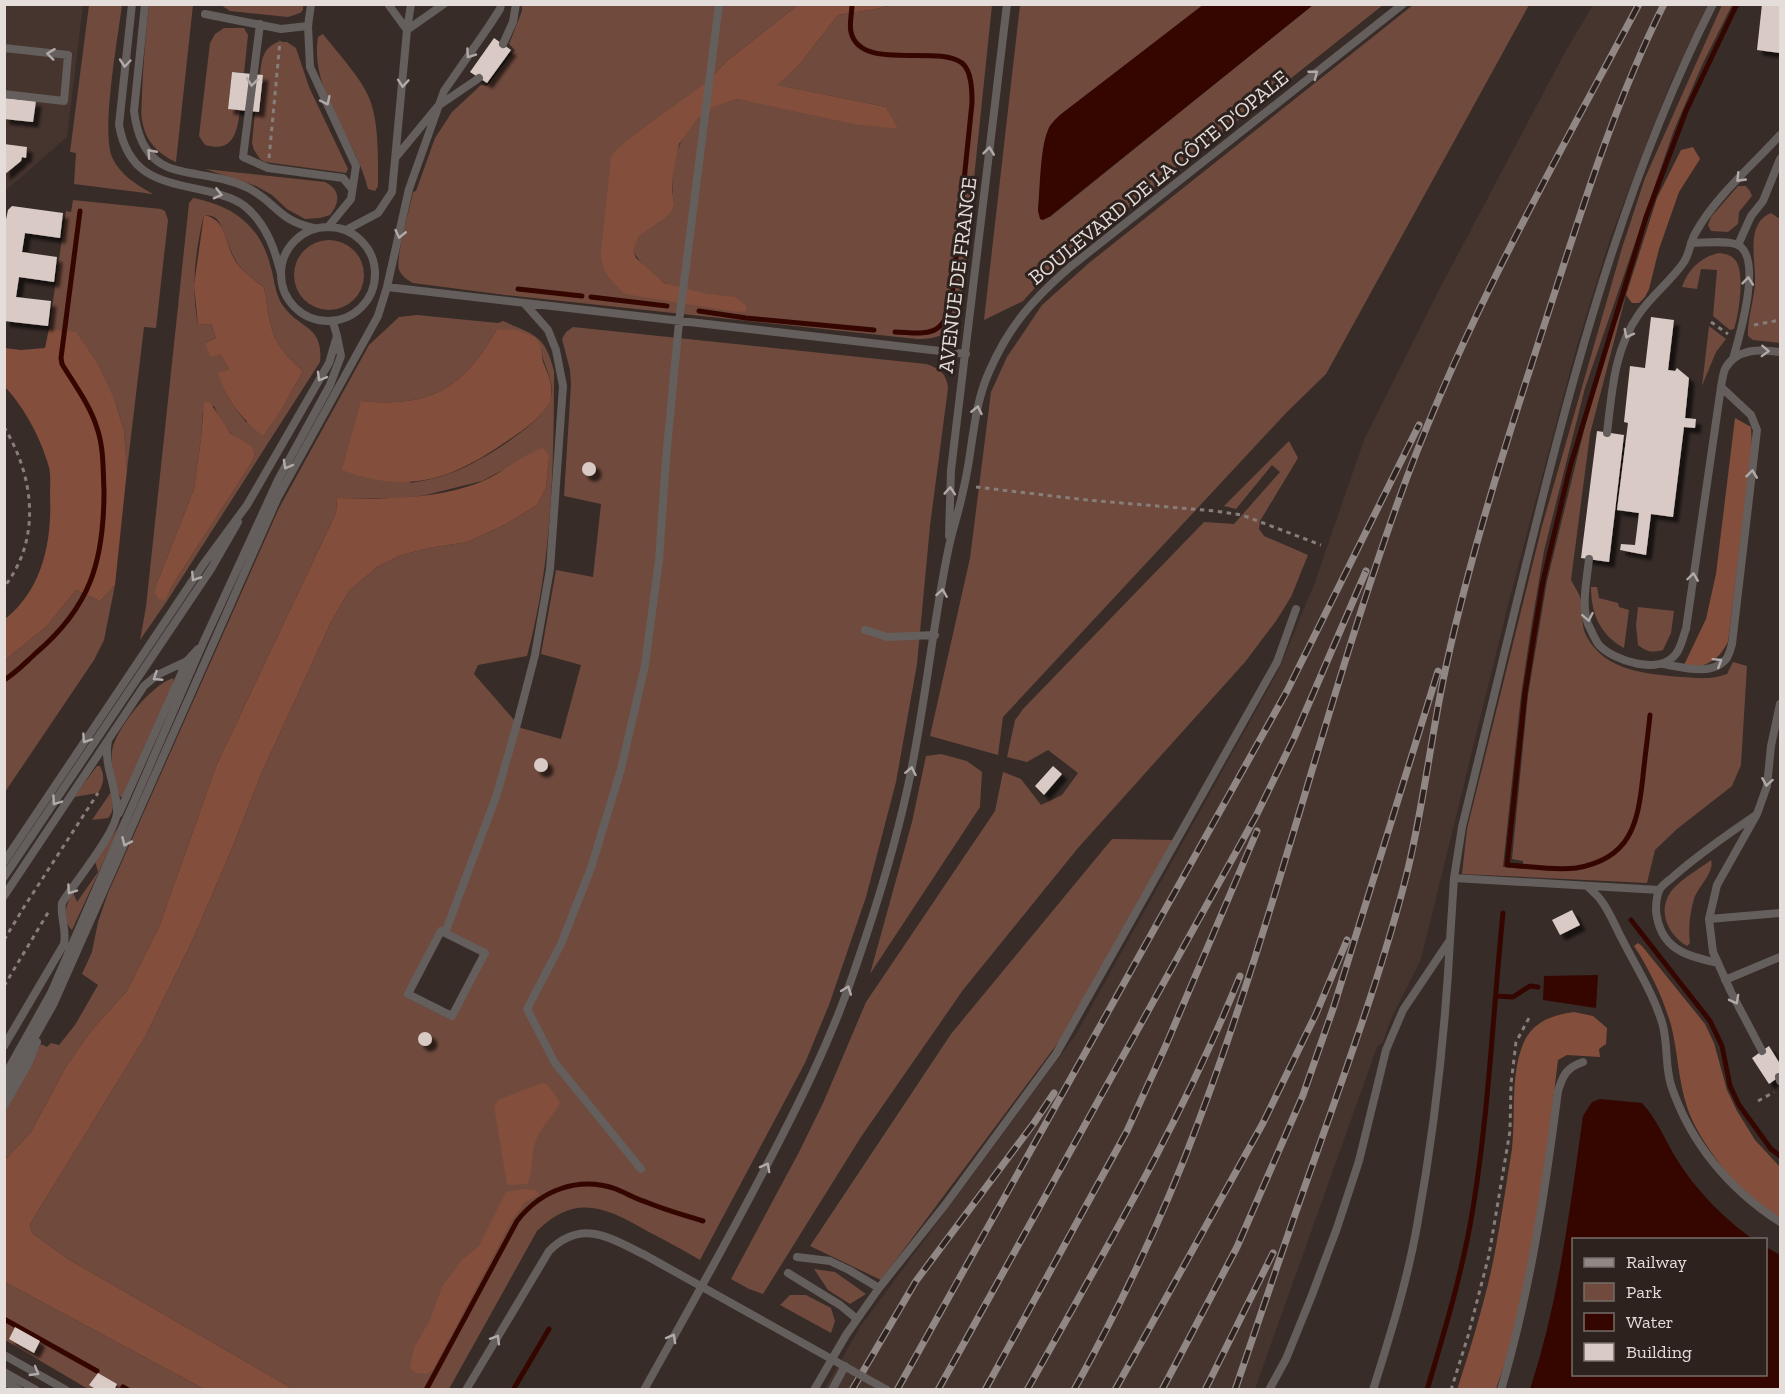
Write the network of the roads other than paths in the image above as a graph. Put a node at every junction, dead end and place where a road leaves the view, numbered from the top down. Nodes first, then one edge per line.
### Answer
1 (132, 4) edge
2 (145, 4) edge
3 (311, 4) edge
4 (388, 4) edge
5 (413, 4) edge
6 (444, 4) edge
7 (501, 4) edge
8 (516, 4) edge
9 (719, 4) edge
10 (1006, 4) edge
11 (1403, 4) edge
12 (1713, 4) edge
13 (205, 14) dead end
14 (260, 24) junction
15 (308, 26) junction
16 (406, 30) junction
17 (503, 44) dead end
18 (4, 48) edge
19 (479, 78) dead end
20 (4, 94) edge
21 (438, 106) junction
22 (1780, 135) edge
23 (396, 157) junction
24 (1780, 159) edge
25 (352, 189) junction
26 (328, 227) junction
27 (314, 228) junction
28 (346, 230) junction
29 (1691, 243) junction
30 (1738, 245) junction
31 (281, 273) junction
32 (387, 287) junction
33 (525, 304) junction
34 (333, 322) junction
35 (679, 322) junction
36 (337, 336) junction
37 (1780, 352) edge
38 (966, 354) junction
39 (1733, 359) junction
40 (334, 387) junction
41 (1720, 387) junction
42 (317, 418) junction
43 (1607, 433) dead end
44 (302, 437) junction
45 (300, 458) junction
46 (247, 505) junction
47 (948, 550) junction
48 (1589, 559) dead end
49 (1296, 609) dead end
50 (865, 630) dead end
51 (935, 635) junction
52 (203, 643) junction
53 (187, 662) junction
54 (1662, 664) junction
55 (1780, 704) edge
56 (108, 741) junction
57 (1757, 814) junction
58 (117, 818) junction
59 (4, 862) edge
60 (4, 877) edge
61 (1454, 878) junction
62 (1587, 886) junction
63 (1659, 890) junction
64 (4, 896) edge
65 (1780, 913) edge
66 (1709, 919) junction
67 (445, 933) junction
68 (1450, 940) junction
69 (1780, 957) edge
70 (1718, 963) junction
71 (1725, 980) junction
72 (41, 1029) junction
73 (4, 1046) edge
74 (1762, 1051) dead end
75 (1583, 1062) dead end
76 (4, 1077) edge
77 (4, 1092) edge
78 (4, 1106) edge
79 (641, 1169) dead end
80 (1780, 1222) edge
81 (797, 1257) dead end
82 (788, 1274) dead end
83 (879, 1288) junction
84 (857, 1319) junction
85 (4, 1355) edge
86 (845, 1366) junction
87 (4, 1372) edge
88 (4, 1382) edge
89 (873, 1386) edge
90 (19, 1389) edge
91 (36, 1389) edge
92 (66, 1389) edge
93 (466, 1389) edge
94 (644, 1389) edge
95 (814, 1389) edge
96 (832, 1389) edge
97 (886, 1389) edge
98 (1269, 1389) edge
99 (1373, 1389) edge
100 (1501, 1389) edge

1 -> 31 lane
27 -> 2 lane
3 - 15 lane
4 - 16 lane
5 - 16 lane
6 - 16 lane
7 -> 21 lane
8 - 17 lane
9 - 35 lane
38 -> 10 lane, AVENUE DE FRANCE
47 -> 11 lane, BOULEVARD DE LA CÔTE D'OPALE
12 - 61 lane
13 - 14 lane
14 - 15 lane
14 -> 25 lane
15 -> 25 lane
16 -> 23 lane
20 -> 18 lane
19 - 21 lane
21 - 23 lane
21 -> 32 lane
22 -> 29 lane
23 - 28 lane
24 - 30 lane
25 - 26 lane
26 - 27 lane
26 - 28 lane
27 - 31 lane
28 - 34 lane
29 - 30 lane
29 -> 43 lane
39 -> 30 lane
31 - 34 lane
32 - 33 lane
32 - 40 lane
33 - 35 lane
33 - 67 lane
34 - 36 lane
35 - 38 lane
35 - 79 lane
36 - 40 lane
36 -> 46 lane
39 -> 37 lane
47 -> 38 lane, AVENUE DE FRANCE
39 - 41 lane
40 - 42 lane
40 - 44 lane
40 - 45 lane
54 -> 41 lane
54 -> 41 lane
42 - 44 lane
42 - 45 lane
44 -> 52 lane
45 -> 72 lane
46 -> 59 lane
46 -> 60 lane
51 -> 47 lane
48 -> 54 lane
49 - 83 lane
50 - 51 lane
94 -> 51 lane
52 - 53 lane
52 - 76 lane
53 -> 56 lane
53 - 58 lane
55 -> 57 lane
56 - 58 lane
56 - 64 lane
57 - 63 lane
57 - 66 lane
58 -> 73 lane
61 - 62 lane
61 - 68 lane
62 - 63 lane
62 - 80 lane
63 - 70 lane
65 - 66 lane
66 - 70 lane
67 - 67 lane
68 - 98 lane
68 - 99 lane
69 - 71 lane
70 - 71 lane
71 -> 74 lane
72 - 77 lane
72 - 78 lane
75 - 100 lane
81 - 83 lane
82 - 84 lane
83 - 84 lane
84 - 95 lane
85 -> 92 lane
86 - 89 lane, bridge
93 -> 86 lane, bridge
86 - 96 lane
87 - 91 lane
88 - 90 lane
89 - 97 lane, bridge

